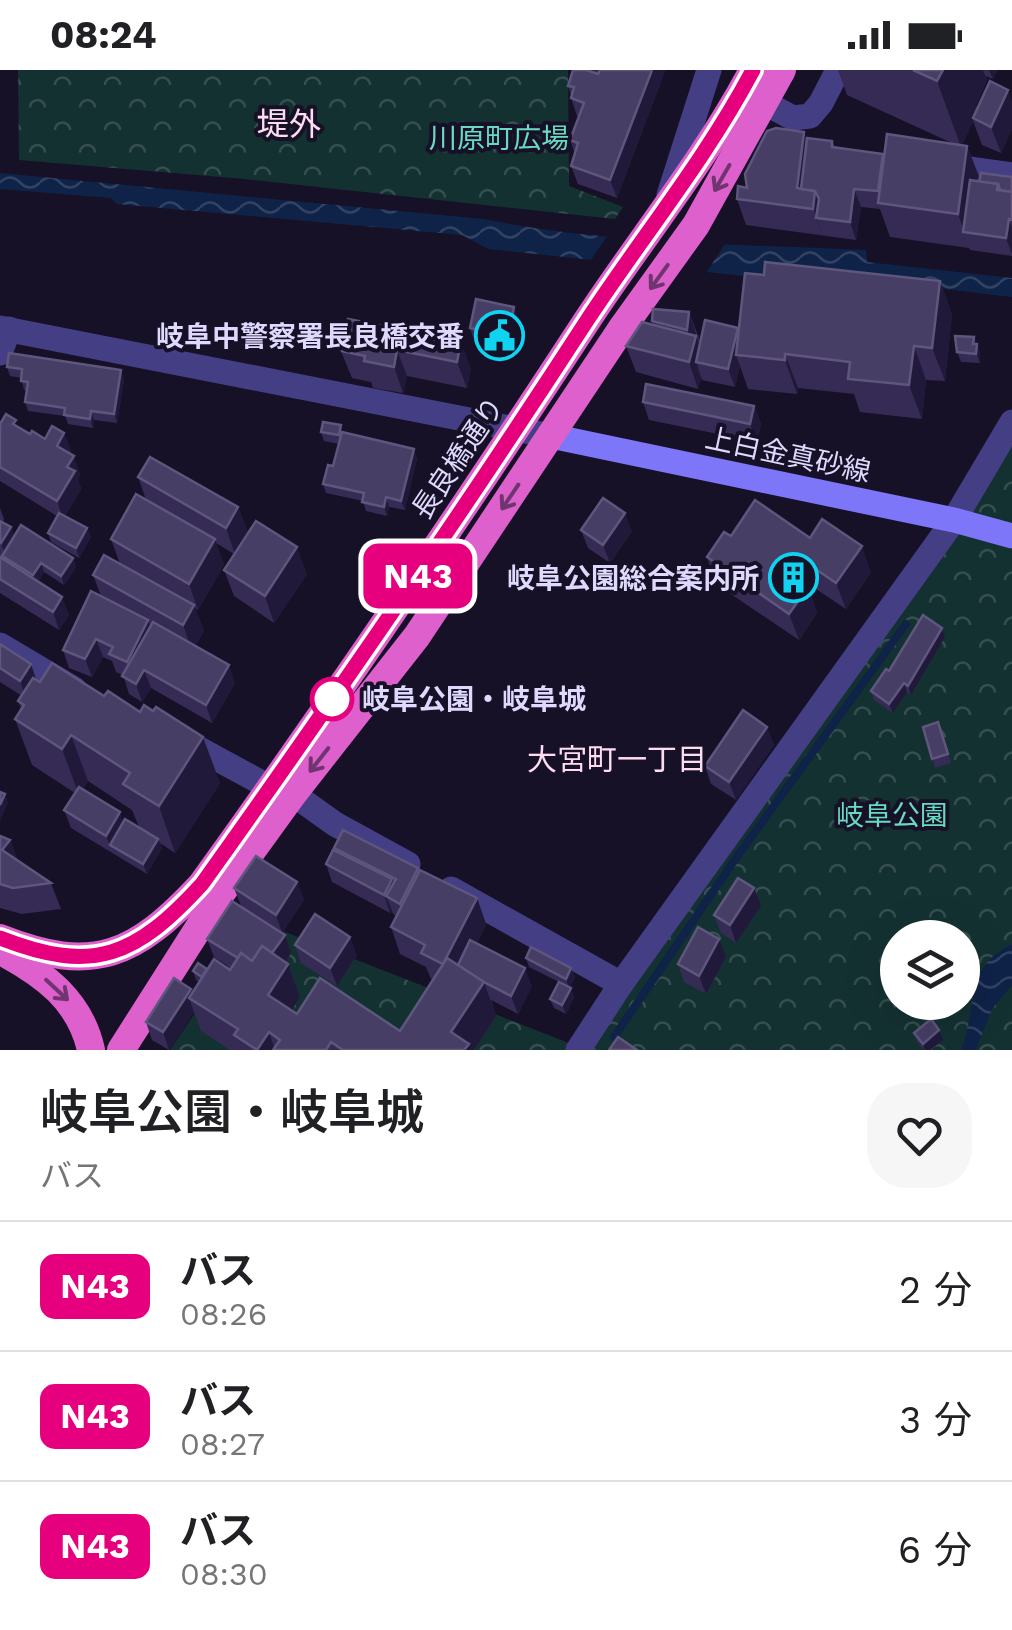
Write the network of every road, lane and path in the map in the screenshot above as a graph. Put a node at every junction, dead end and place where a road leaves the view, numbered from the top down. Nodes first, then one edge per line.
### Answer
1 (709, 70) edge
2 (753, 70) edge
3 (782, 70) edge
4 (838, 70) edge
5 (759, 114) junction
6 (794, 144) edge
7 (921, 162) edge
8 (1012, 175) edge
9 (662, 212) junction
10 (3, 337) edge
11 (1012, 422) edge
12 (518, 429) junction
13 (551, 436) junction
14 (954, 520) junction
15 (1012, 536) edge
16 (0, 645) edge
17 (89, 696) edge
18 (154, 726) edge
19 (282, 791) junction
20 (0, 938) edge
21 (0, 951) edge
22 (622, 984) junction
23 (90, 1050) edge
24 (121, 1050) edge
25 (578, 1050) edge

1 - 9 street
2 - 9 highway, 長良橋通り
3 - 5 highway, 長良橋通り
4 - 5 street
5 - 6 street
5 -> 13 highway, 長良橋通り
7 - 8 street
9 - 12 highway, 長良橋通り
10 - 12 street
11 - 14 street
12 - 13 street
12 - 19 highway, 長良橋通り
13 - 14 main road, 上白金真砂線
13 -> 19 highway, 長良橋通り
14 - 15 main road, 上白金真砂線
14 - 22 street
16 - 17 street
18 - 19 street
19 - 20 highway, 長良橋通り
19 - 22 street
19 - 24 highway, 長良橋通り
21 -> 23 highway
22 - 25 street

